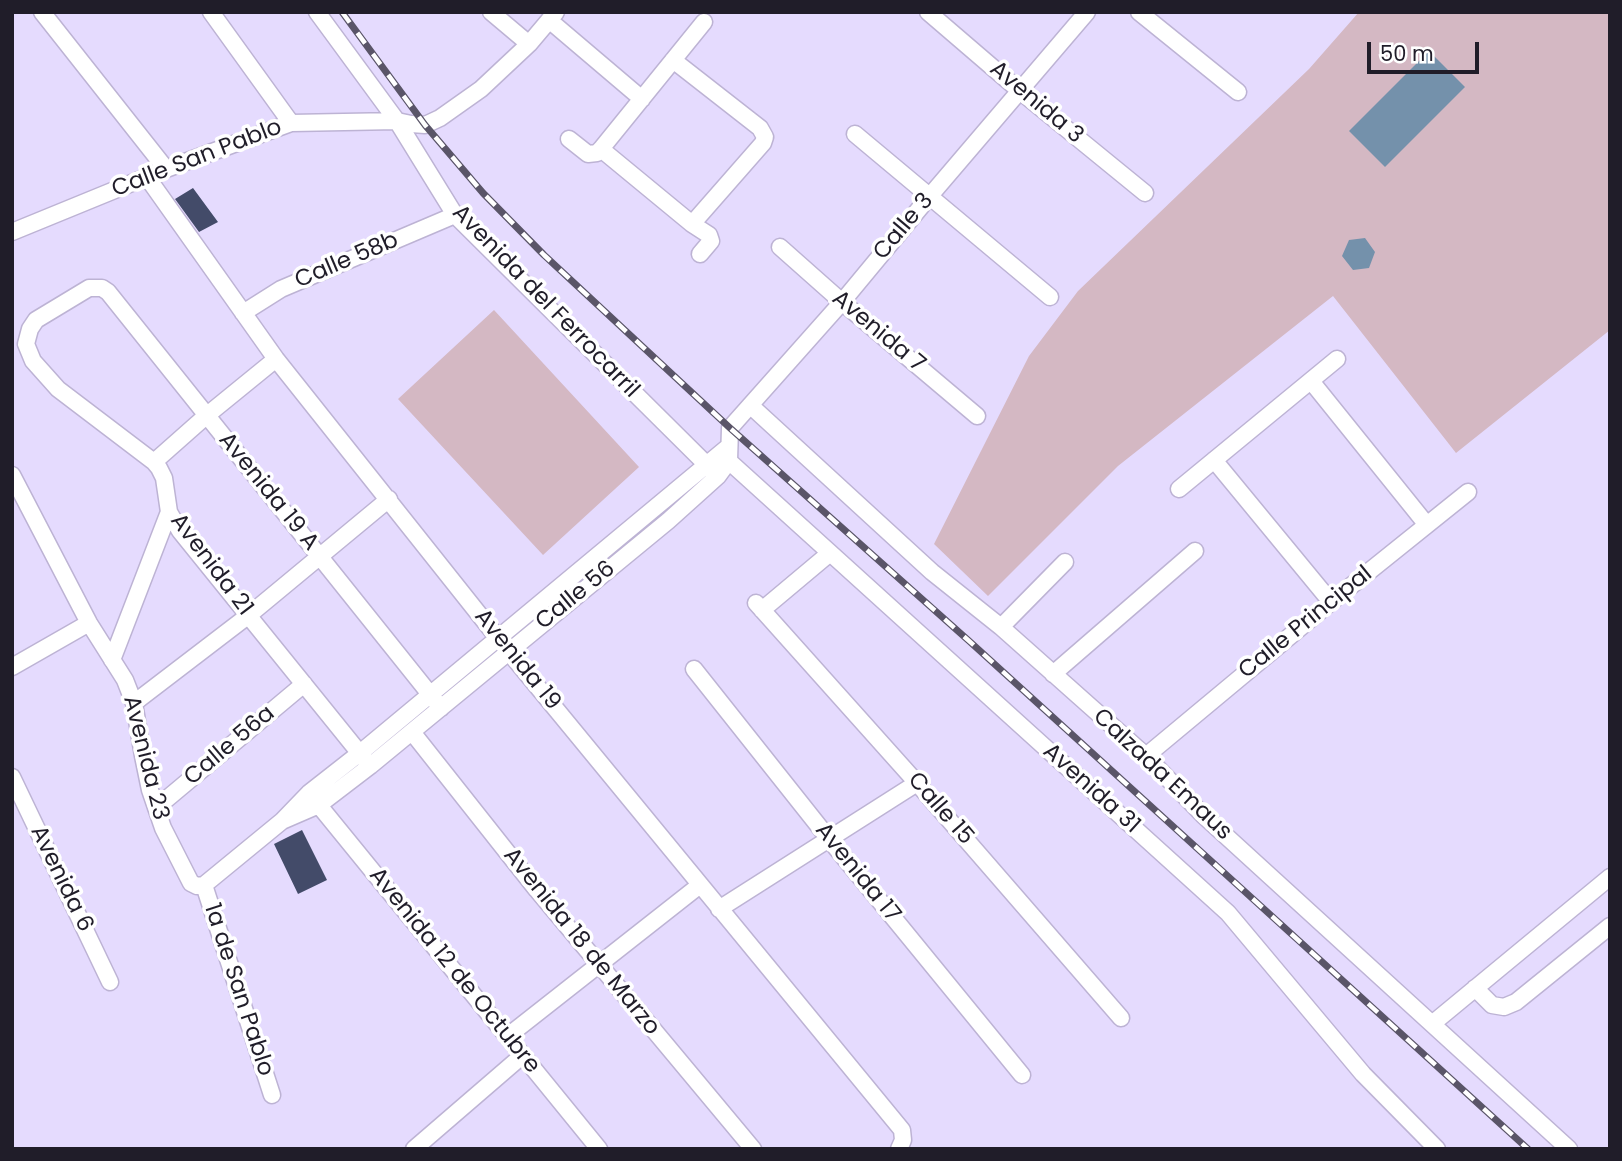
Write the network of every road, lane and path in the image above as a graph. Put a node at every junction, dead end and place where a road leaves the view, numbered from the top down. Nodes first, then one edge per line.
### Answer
1 (42, 12) edge
2 (211, 12) edge
3 (317, 12) edge
4 (491, 12) edge
5 (928, 12) edge
6 (1087, 12) edge
7 (1139, 12) edge
8 (553, 16) edge
9 (704, 22) dead end
10 (529, 44) junction
11 (673, 60) junction
12 (1020, 91) junction
13 (1238, 92) dead end
14 (642, 99) junction
15 (397, 121) junction
16 (291, 122) junction
17 (855, 134) dead end
18 (569, 138) dead end
19 (601, 149) junction
20 (166, 169) junction
21 (147, 177) junction
22 (1144, 193) dead end
23 (929, 197) junction
24 (456, 215) junction
25 (692, 224) junction
26 (12, 232) edge
27 (780, 247) dead end
28 (700, 254) dead end
29 (1050, 297) dead end
30 (842, 302) junction
31 (243, 313) junction
32 (276, 359) junction
33 (1337, 359) dead end
34 (1311, 381) junction
35 (751, 406) junction
36 (206, 416) junction
37 (976, 416) dead end
38 (726, 453) junction
39 (1214, 460) junction
40 (154, 462) junction
41 (712, 470) junction
42 (12, 475) edge
43 (1179, 489) dead end
44 (1468, 492) dead end
45 (389, 499) junction
46 (169, 512) junction
47 (1427, 525) junction
48 (1195, 551) dead end
49 (830, 553) junction
50 (319, 555) junction
51 (1065, 562) dead end
52 (1331, 602) junction
53 (249, 615) junction
54 (89, 623) junction
55 (1001, 627) junction
56 (499, 638) junction
57 (509, 652) junction
58 (112, 660) junction
59 (12, 667) edge
60 (694, 669) dead end
61 (1053, 674) junction
62 (304, 684) junction
63 (430, 694) junction
64 (134, 702) junction
65 (441, 708) junction
66 (412, 732) junction
67 (1146, 756) junction
68 (365, 760) junction
69 (12, 777) edge
70 (917, 782) junction
71 (314, 799) junction
72 (156, 808) junction
73 (829, 839) junction
74 (1610, 877) edge
75 (204, 885) junction
76 (701, 886) junction
77 (719, 909) junction
78 (1610, 926) edge
79 (598, 965) junction
80 (110, 982) dead end
81 (1475, 988) junction
82 (1121, 1018) dead end
83 (1432, 1024) junction
84 (508, 1036) junction
85 (523, 1055) junction
86 (1022, 1076) dead end
87 (272, 1095) dead end
88 (414, 1149) edge
89 (599, 1149) edge
90 (753, 1149) edge
91 (899, 1149) edge
92 (1437, 1149) edge
93 (1569, 1149) edge

1 - 20 street
2 - 16 street
3 - 15 street, Avenida del Ferrocarril
4 - 10 street
5 - 12 street, Avenida 3
6 - 12 street, Calle 3
7 - 13 street
8 - 10 street, Calle San Pablo
8 - 14 street
9 - 11 street
10 - 15 street, Calle San Pablo
11 - 14 street
11 - 25 street
12 - 22 street, Avenida 3
12 - 23 street, Calle 3
14 - 19 street
15 - 16 street, Calle San Pablo
15 - 24 street, Avenida del Ferrocarril
16 - 20 street, Calle San Pablo
17 - 23 street
18 - 19 street
19 - 25 street
20 - 21 street, Calle San Pablo
21 - 26 street, Calle San Pablo
21 - 31 street, Avenida 19
23 - 29 street
23 - 30 street, Calle 3
24 - 31 street, Calle 58b
24 - 41 street, Avenida del Ferrocarril
25 - 28 street
27 - 30 street, Avenida 7
30 - 35 street, Calle 3
30 - 37 street, Avenida 7
31 - 32 street, Avenida 19
32 - 36 street
32 - 45 street, Avenida 19
33 - 34 street
34 - 39 street
34 - 47 street
35 - 38 street, Calle 3
35 - 55 street, Calzada Emaus
36 - 40 street
36 - 40 street, Avenida 19 A
36 - 50 street, Avenida 19 A
38 - 41 street, Calle 56
38 - 49 street, Avenida 31
39 - 43 street
39 - 52 street
40 - 46 street, Avenida 21
41 - 56 street, Calle 56
41 - 57 street, Calle 56
42 - 54 street, Avenida 23
44 - 47 street, Calle Principal
45 - 50 street
45 - 56 street, Avenida 19
46 - 53 street, Avenida 21
46 - 58 street
47 - 52 street, Calle Principal
48 - 61 street
49 - 70 street, Calle 15
49 - 92 street, Avenida 31
50 - 53 street
50 - 63 street, Avenida 19 A
51 - 55 street
52 - 67 street, Calle Principal
53 - 62 street, Avenida 21
53 - 64 street
54 - 58 street, Avenida 23
54 - 59 street
55 - 61 street, Calzada Emaus
56 - 57 street, Avenida 19
56 - 63 street, Calle 56
57 - 65 street, Calle 56
57 - 76 street, Avenida 19
58 - 64 street, Avenida 23
60 - 73 street, Avenida 17
61 - 67 street, Calzada Emaus
62 - 68 street, Avenida 21
62 - 72 street, Calle 56a
63 - 65 street, Avenida 19 A
63 - 68 street, Calle 56
64 - 72 street, Avenida 23
65 - 66 street, Calle 56
66 - 68 street, Calle 56
66 - 79 street, Avenida 18 de Marzo
67 - 83 street, Calzada Emaus
68 - 71 street, Calle 56
69 - 80 street, Avenida 6
70 - 73 street
70 - 82 street, Calle 15
71 - 75 street, Calle 56
71 - 84 street, Avenida 12 de Octubre
72 - 75 street, Avenida 23
73 - 77 street
73 - 86 street, Avenida 17
74 - 81 street
75 - 87 street, 1a de San Pablo
76 - 77 street, Avenida 19
76 - 79 street
77 - 91 street, Avenida 19
78 - 81 street
79 - 84 street
79 - 90 street, Avenida 18 de Marzo
81 - 83 street
83 - 93 street, Calzada Emaus
84 - 85 street, Avenida 12 de Octubre
85 - 88 street
85 - 89 street, Avenida 12 de Octubre

